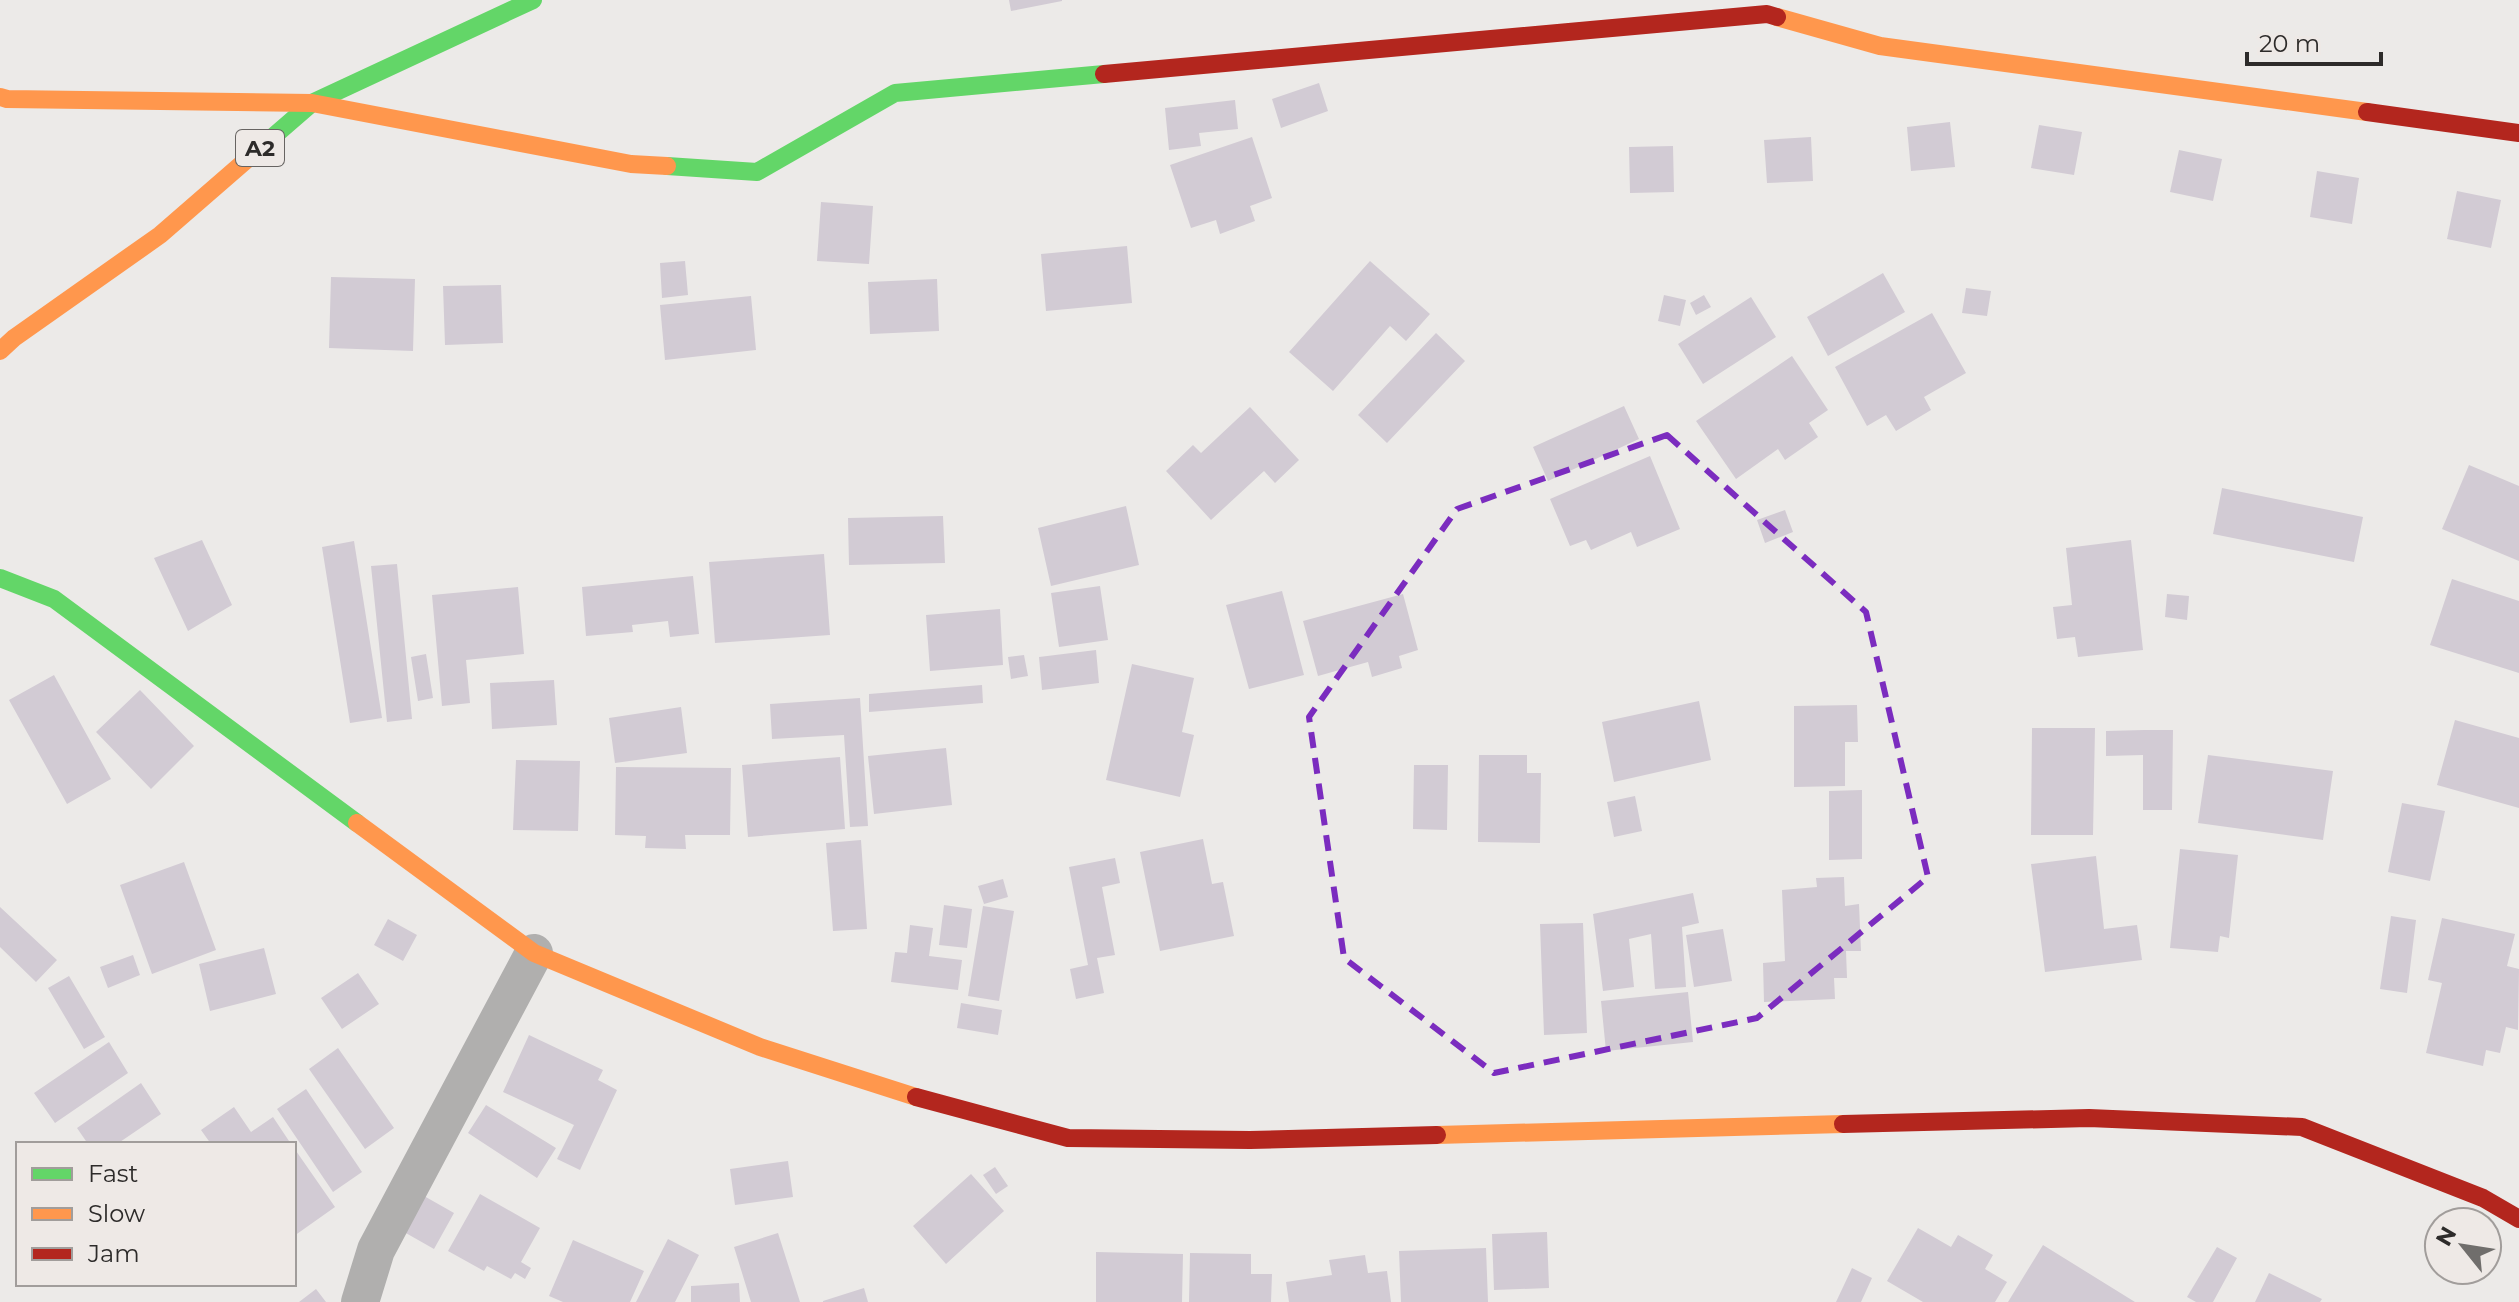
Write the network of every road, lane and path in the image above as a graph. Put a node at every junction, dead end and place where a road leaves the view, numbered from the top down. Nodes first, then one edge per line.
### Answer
1 (533, 0) edge
2 (0, 97) edge
3 (312, 103) junction
4 (2519, 133) edge
5 (0, 351) edge
6 (0, 578) edge
7 (534, 953) junction
8 (2519, 1219) edge
9 (360, 1302) edge

1 - 3 main road, A2
2 - 3 main road
3 - 4 main road
3 - 5 main road, A2
6 - 7 main road
7 - 8 main road
7 - 9 street

